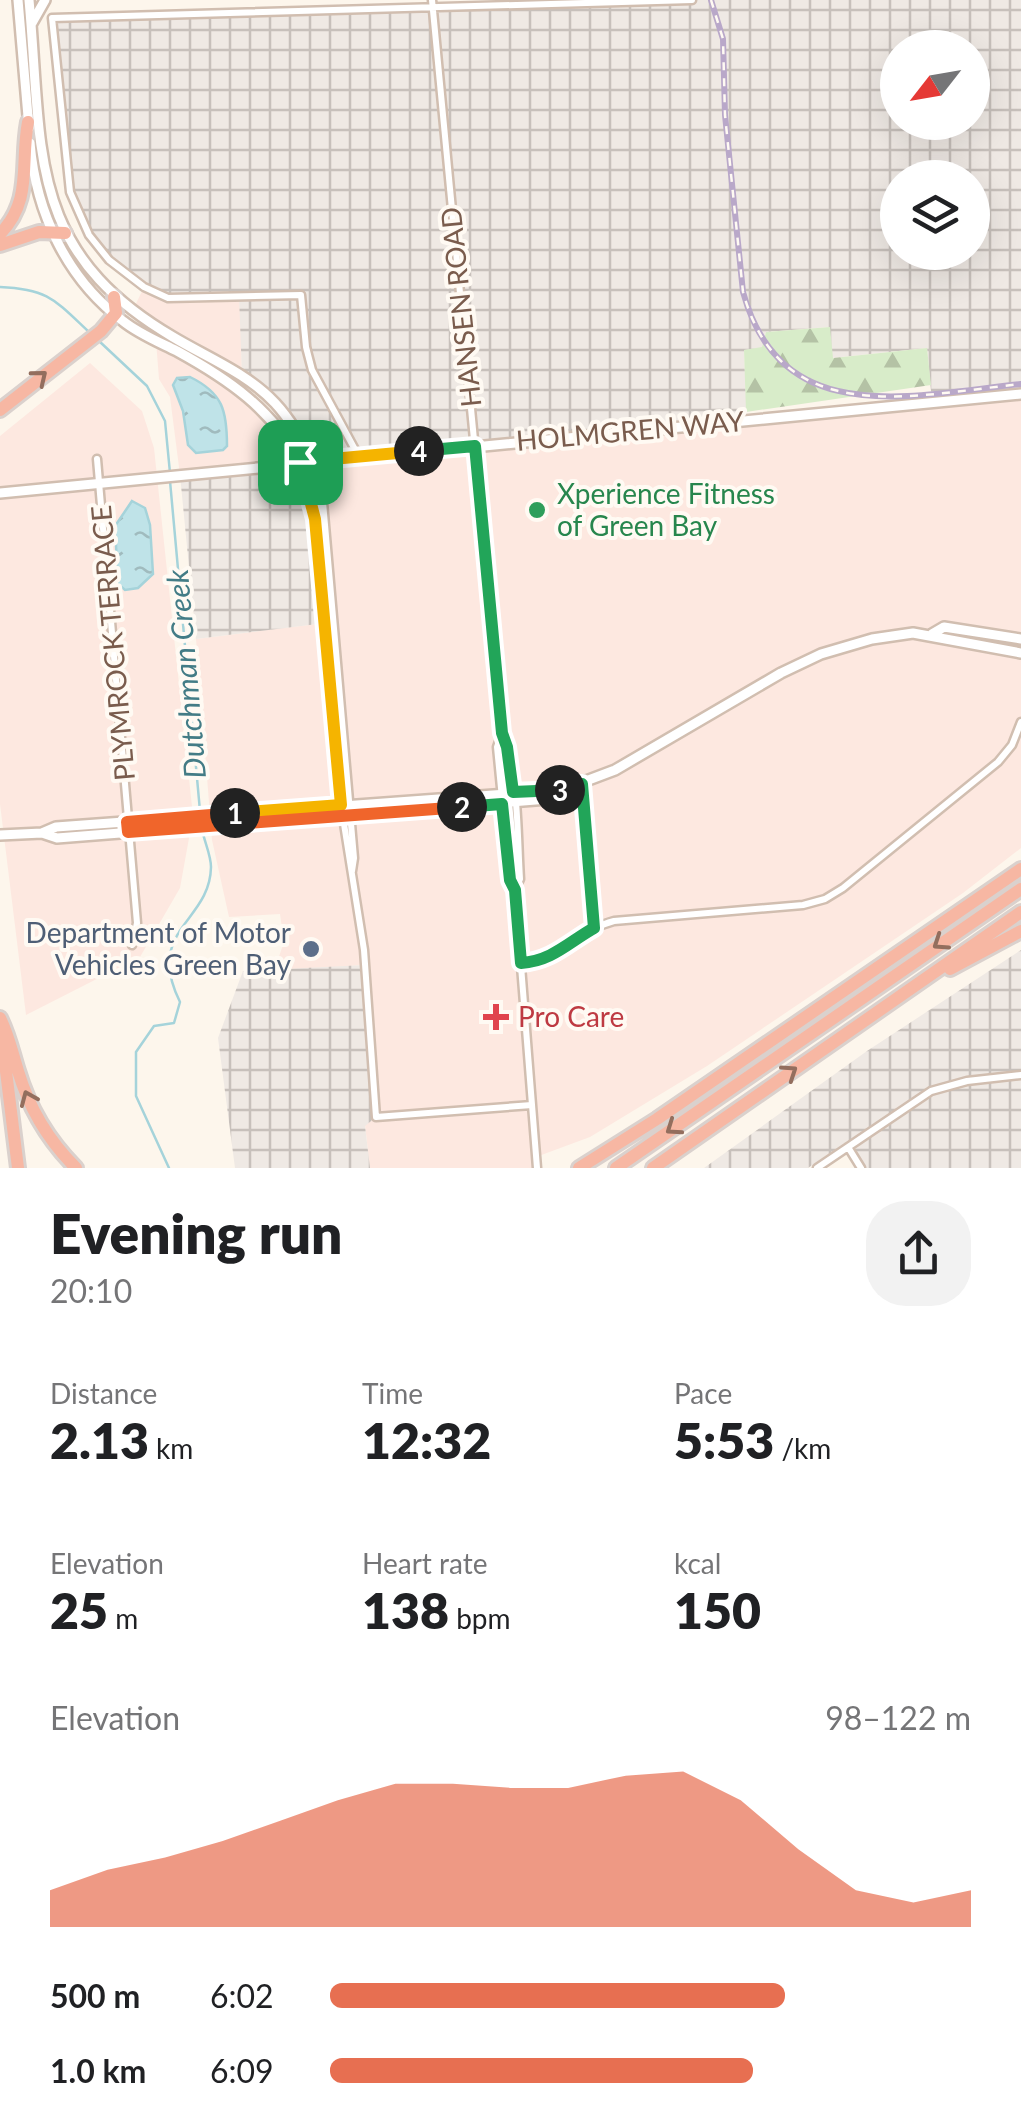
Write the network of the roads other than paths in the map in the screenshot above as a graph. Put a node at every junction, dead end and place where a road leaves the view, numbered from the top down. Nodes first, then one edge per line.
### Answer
1 (18, 0) edge
2 (29, 0) edge
3 (45, 0) edge
4 (692, 0) edge
5 (432, 4) edge
6 (31, 26) junction
7 (28, 122) junction
8 (58, 232) junction
9 (0, 234) edge
10 (0, 246) edge
11 (114, 297) junction
12 (120, 318) junction
13 (1021, 394) edge
14 (0, 410) edge
15 (475, 446) junction
16 (359, 457) junction
17 (97, 459) dead end
18 (313, 461) junction
19 (300, 462) junction
20 (100, 484) junction
21 (0, 493) edge
22 (931, 634) junction
23 (944, 640) junction
24 (1021, 642) edge
25 (1021, 653) edge
26 (1021, 722) edge
27 (582, 784) junction
28 (508, 798) junction
29 (346, 810) junction
30 (128, 827) junction
31 (1, 836) edge
32 (1021, 861) edge
33 (1021, 870) edge
34 (1021, 889) edge
35 (1021, 912) edge
36 (594, 928) junction
37 (931, 930) junction
38 (1021, 931) edge
39 (132, 944) dead end
40 (521, 963) junction
41 (933, 974) junction
42 (0, 1019) edge
43 (1021, 1075) edge
44 (532, 1106) junction
45 (848, 1147) junction
46 (610, 1150) junction
47 (18, 1168) edge
48 (76, 1168) edge
49 (537, 1168) edge
50 (579, 1168) edge
51 (588, 1168) edge
52 (616, 1168) edge
53 (653, 1168) edge
54 (817, 1168) edge
55 (860, 1168) edge

1 - 7 street
2 - 6 street
3 - 6 street
4 - 5 street
5 - 15 street, HANSEN ROAD
5 - 16 street
6 - 8 street
7 - 8 street
7 - 9 highway
8 - 10 highway
8 - 11 street
8 - 12 street
11 - 12 highway
11 - 18 street
14 -> 12 highway
12 - 19 street
13 - 15 street, HOLMGREN WAY
15 - 16 street, HOLMGREN WAY
15 - 28 street, HANSEN ROAD
16 - 18 street, HOLMGREN WAY
17 - 20 street, PLYMROCK TERRACE
18 - 19 street, HOLMGREN WAY
18 - 29 street
19 - 20 street, HOLMGREN WAY
19 - 29 street
20 - 21 street, HOLMGREN WAY
20 - 30 street, PLYMROCK TERRACE
22 - 23 street
22 - 24 street
22 - 27 street
23 - 24 street
23 - 25 street
26 - 36 street
27 - 28 street
27 - 36 street
28 - 29 street
28 - 40 street, HANSEN ROAD
29 - 30 street
29 - 30 street
29 - 44 street
30 - 31 street
30 - 39 street, PLYMROCK TERRACE
32 - 37 highway
33 - 37 highway
34 -> 52 highway
35 - 41 highway
36 - 40 street
37 - 46 highway
38 - 41 highway
40 - 44 street, HANSEN ROAD
53 -> 41 highway
42 - 47 highway
48 -> 42 highway
43 - 45 street
44 - 49 street, HANSEN ROAD
45 - 54 street
45 - 55 street
46 - 50 highway
46 - 51 highway

